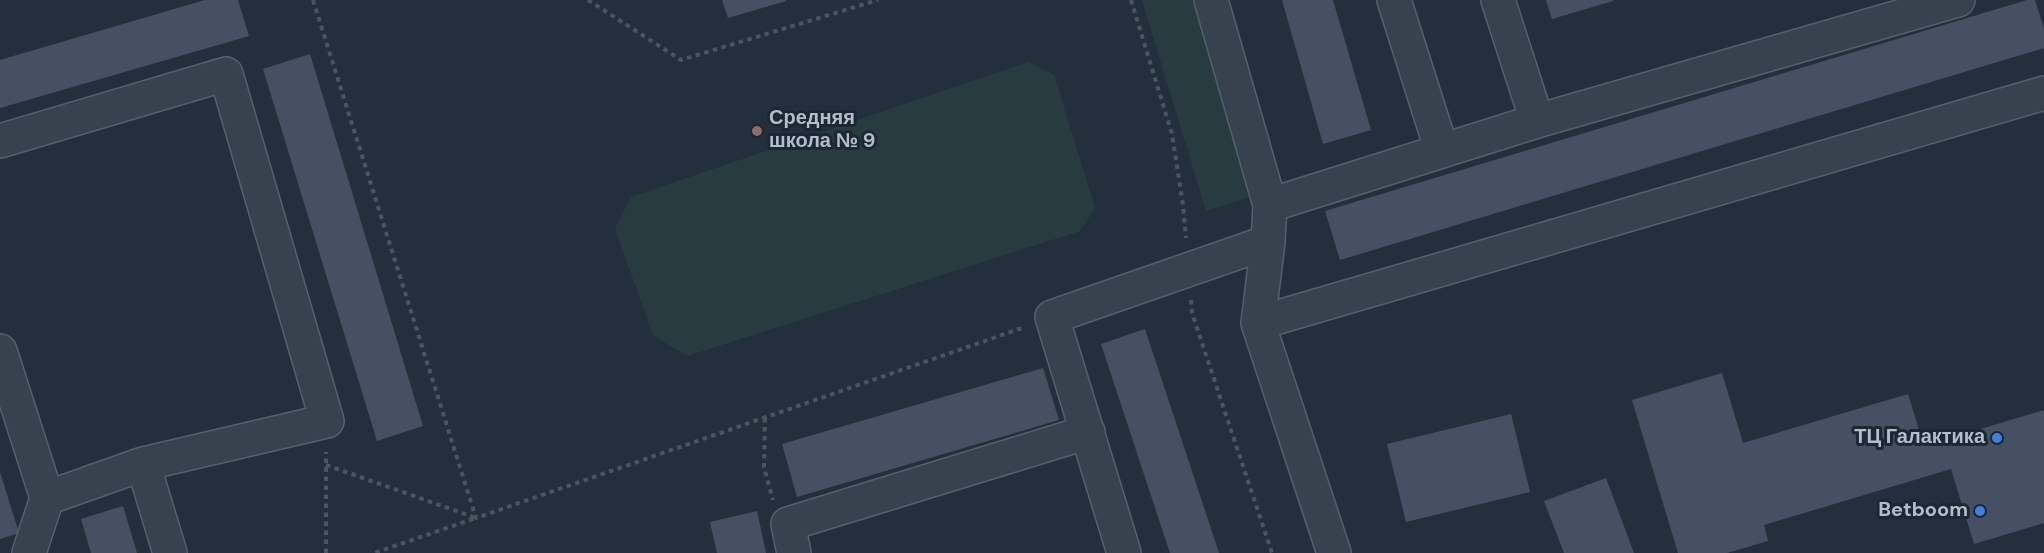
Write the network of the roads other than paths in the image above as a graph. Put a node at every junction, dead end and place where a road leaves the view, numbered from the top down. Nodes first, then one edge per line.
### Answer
1 (1210, 0) edge
2 (1394, 0) edge
3 (1498, 0) edge
4 (1958, 0) edge
5 (2044, 93) edge
6 (1537, 121) junction
7 (0, 141) edge
8 (1442, 151) junction
9 (1270, 205) junction
10 (1268, 242) junction
11 (1258, 323) junction
12 (0, 351) edge
13 (1088, 432) junction
14 (143, 464) junction
15 (47, 498) junction
16 (791, 539) edge
17 (28, 553) edge
18 (170, 553) edge
19 (1124, 553) edge
20 (1334, 553) edge

1 - 9 street
2 - 8 street
3 - 6 street
4 - 6 street
5 - 11 street
6 - 8 street
7 - 14 street
8 - 9 street
9 - 10 street
10 - 11 street
10 - 13 street
11 - 20 street
12 - 15 street
13 - 16 street
13 - 19 street
14 - 15 street
14 - 18 street
15 - 17 street

